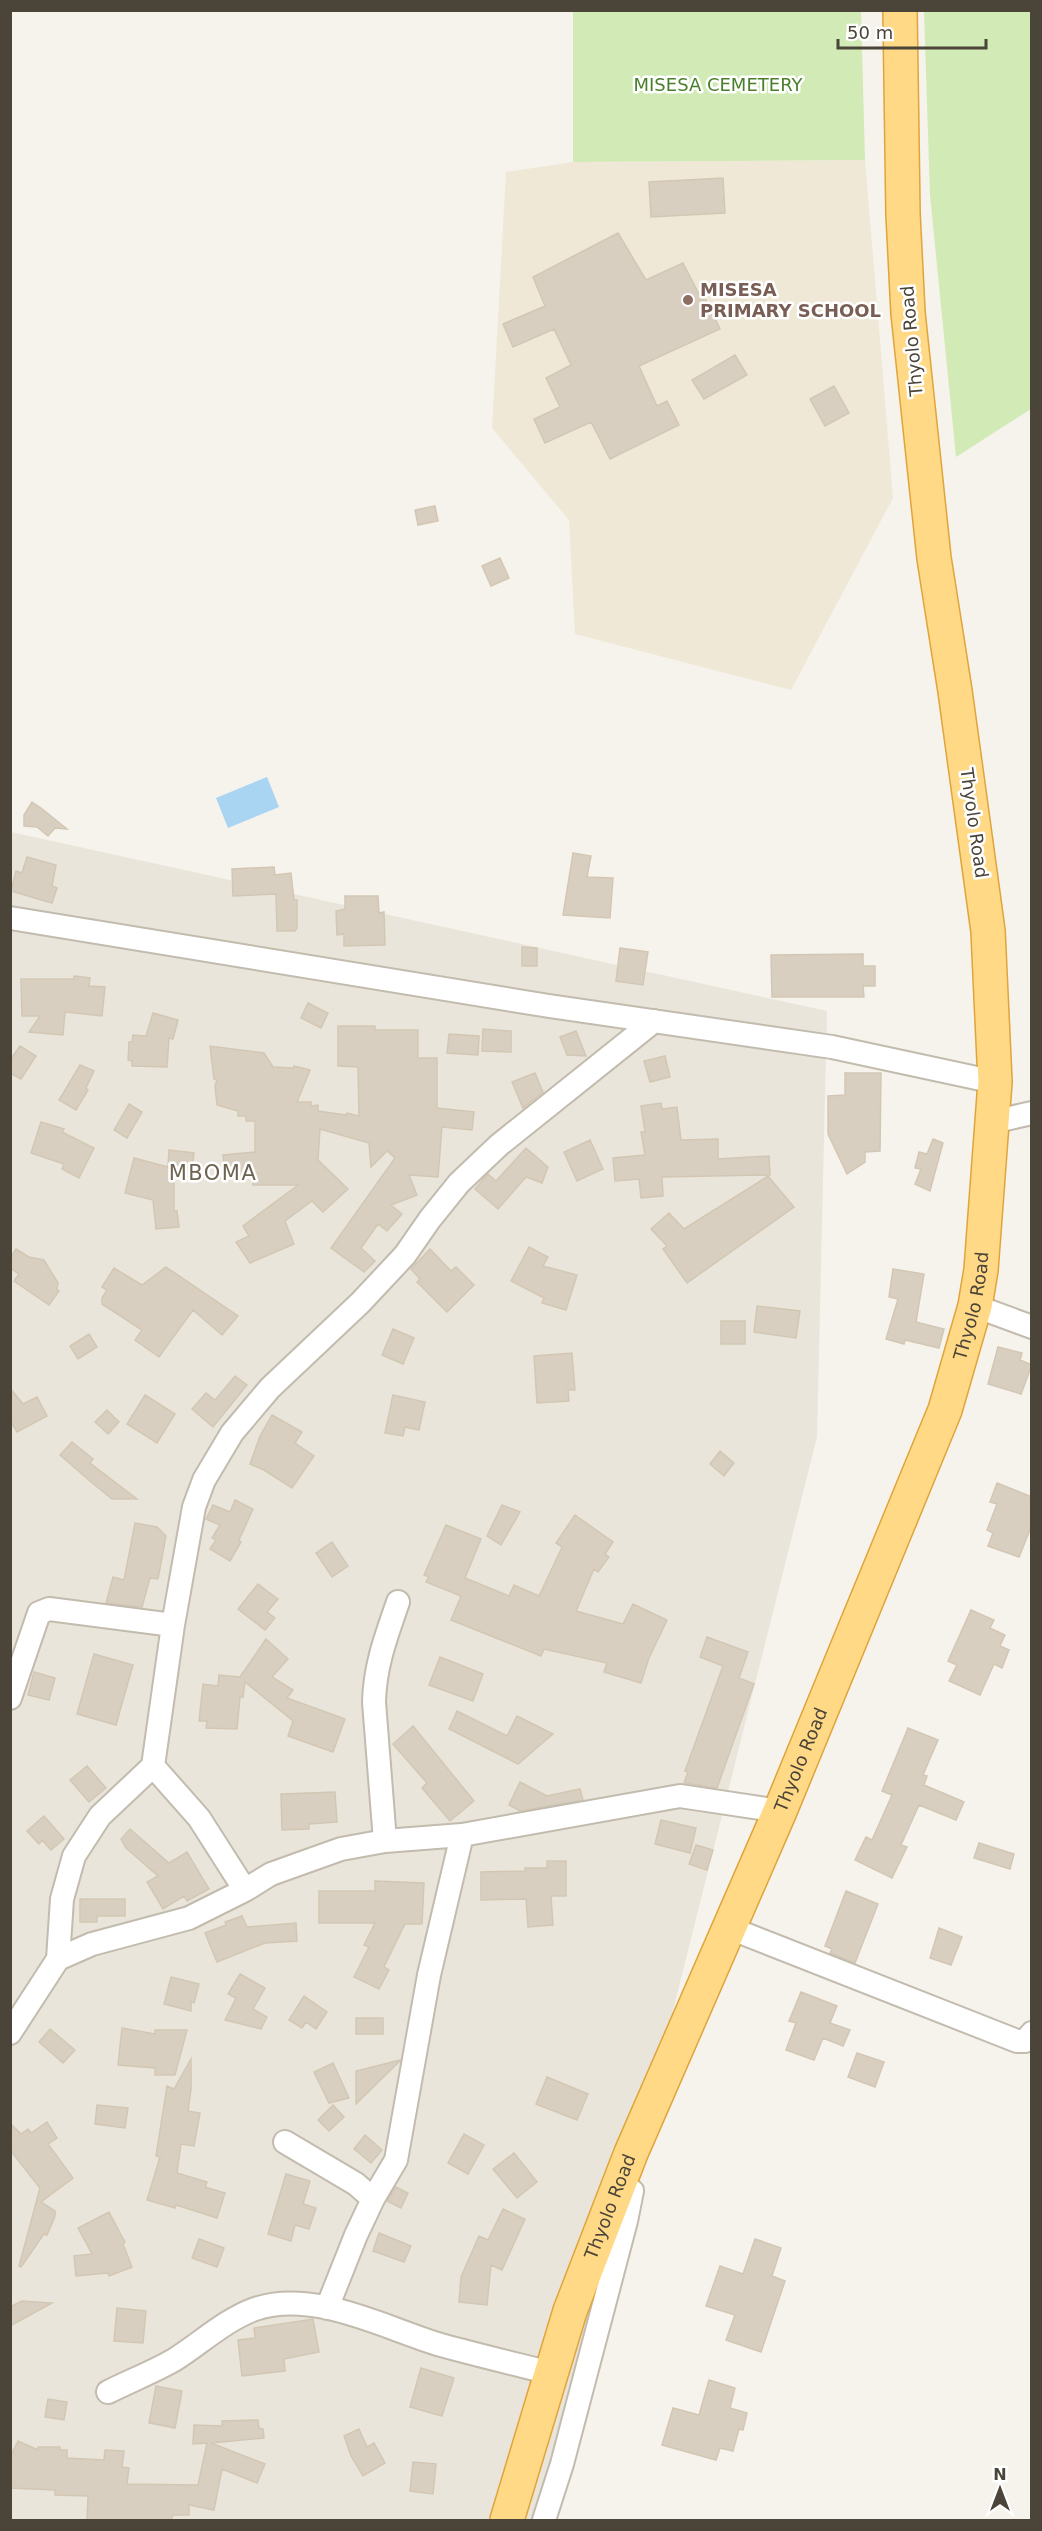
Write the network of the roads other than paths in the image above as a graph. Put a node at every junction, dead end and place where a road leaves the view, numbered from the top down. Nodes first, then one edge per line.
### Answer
1 (900, 10) edge
2 (10, 918) edge
3 (654, 1021) junction
4 (995, 1082) junction
5 (1032, 1113) edge
6 (992, 1122) junction
7 (975, 1306) junction
8 (1032, 1327) edge
9 (398, 1602) dead end
10 (173, 1625) junction
11 (10, 1698) edge
12 (153, 1766) junction
13 (780, 1811) junction
14 (462, 1835) junction
15 (385, 1841) junction
16 (245, 1890) junction
17 (728, 1927) junction
18 (58, 1959) junction
19 (10, 2033) edge
20 (1032, 2033) edge
21 (285, 2142) dead end
22 (620, 2182) junction
23 (373, 2199) junction
24 (327, 2308) junction
25 (551, 2373) junction
26 (108, 2392) dead end
27 (507, 2520) edge
28 (544, 2520) edge

1 - 4 highway, Thyolo Road
2 - 3 street
3 - 4 street
3 - 10 street
4 - 6 highway, Thyolo Road
5 - 6 street
6 - 7 highway, Thyolo Road
7 - 8 street
7 - 13 highway, Thyolo Road
9 - 15 street
10 - 11 street
10 - 12 street
12 - 16 street
12 - 18 street
13 - 14 street
13 - 17 highway, Thyolo Road
14 - 15 street
14 - 23 street
15 - 16 street
16 - 18 street
17 - 20 street
17 - 22 highway, Thyolo Road
18 - 19 street
21 - 23 street
22 - 25 highway, Thyolo Road
22 - 28 street
23 - 24 street
24 - 25 street
24 - 26 street
25 - 27 highway, Thyolo Road

